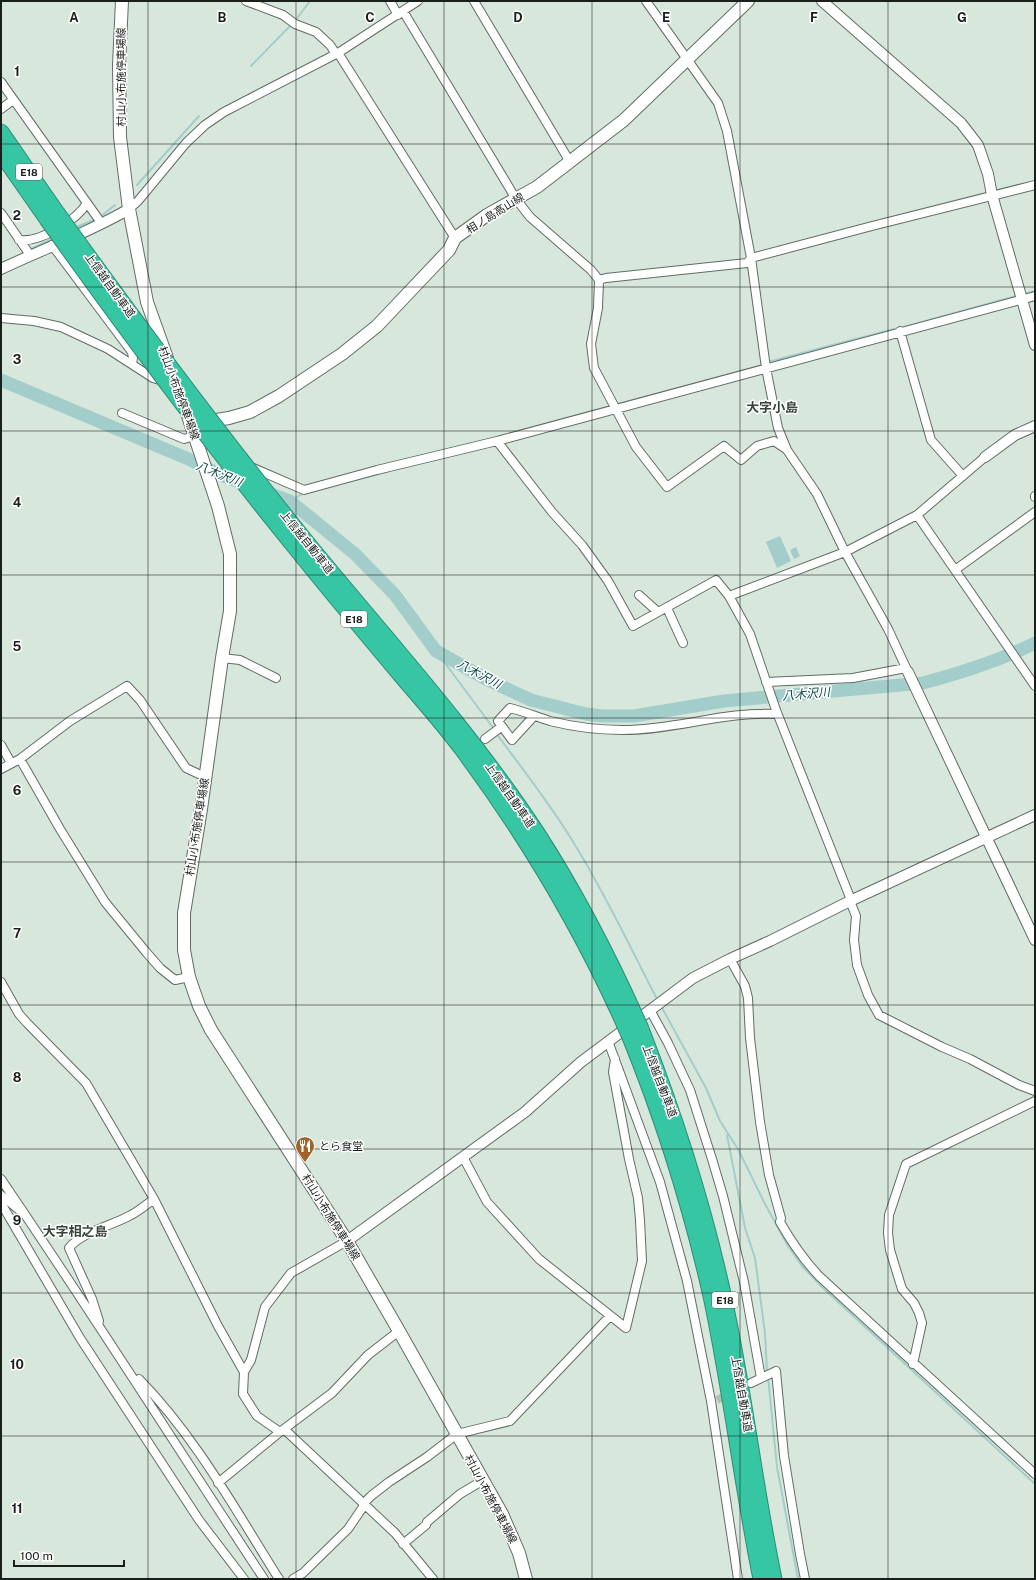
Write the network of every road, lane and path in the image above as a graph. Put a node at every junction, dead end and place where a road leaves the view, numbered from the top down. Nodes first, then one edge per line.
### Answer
1 (122, 1) edge
2 (246, 1) edge
3 (390, 1) edge
4 (418, 1) edge
5 (474, 1) edge
6 (646, 1) edge
7 (748, 1) edge
8 (822, 1) edge
9 (400, 13) junction
10 (337, 53) junction
11 (687, 60) junction
12 (1, 82) edge
13 (13, 100) junction
14 (1, 109) edge
15 (1, 132) edge
16 (1, 154) edge
17 (570, 162) junction
18 (1035, 185) edge
19 (992, 195) junction
20 (516, 200) junction
21 (87, 203) junction
22 (129, 209) junction
23 (1, 213) edge
24 (52, 216) junction
25 (99, 220) junction
26 (455, 238) junction
27 (20, 240) junction
28 (52, 245) junction
29 (28, 252) junction
30 (751, 258) junction
31 (1, 269) edge
32 (599, 280) junction
33 (1035, 296) edge
34 (1022, 300) junction
35 (1, 318) edge
36 (900, 331) junction
37 (1035, 345) edge
38 (132, 364) junction
39 (766, 368) junction
40 (177, 386) junction
41 (615, 410) junction
42 (122, 413) dead end
43 (191, 424) junction
44 (1035, 426) edge
45 (497, 441) junction
46 (196, 442) junction
47 (787, 450) junction
48 (985, 457) joint
49 (963, 476) junction
50 (1035, 512) edge
51 (917, 515) junction
52 (845, 552) junction
53 (955, 570) junction
54 (639, 595) dead end
55 (729, 596) junction
56 (667, 608) junction
57 (658, 612) junction
58 (683, 643) dead end
59 (222, 658) junction
60 (907, 670) junction
61 (276, 678) dead end
62 (766, 682) junction
63 (1035, 686) edge
64 (777, 712) junction
65 (534, 716) junction
66 (501, 726) junction
67 (485, 739) dead end
68 (1, 745) edge
69 (20, 759) junction
70 (12, 763) junction
71 (1, 770) edge
72 (205, 777) junction
73 (1035, 815) edge
74 (986, 837) junction
75 (850, 900) junction
76 (1035, 940) edge
77 (730, 959) junction
78 (189, 977) junction
79 (1, 982) edge
80 (652, 1009) junction
81 (635, 1033) junction
82 (608, 1041) junction
83 (615, 1056) junction
84 (1035, 1091) edge
85 (1035, 1101) edge
86 (463, 1158) junction
87 (1, 1179) edge
88 (1, 1195) edge
89 (154, 1199) junction
90 (1, 1204) edge
91 (27, 1217) junction
92 (347, 1241) junction
93 (610, 1316) junction
94 (101, 1330) junction
95 (399, 1331) junction
96 (913, 1364) junction
97 (127, 1368) junction
98 (244, 1372) junction
99 (761, 1378) junction
100 (751, 1383) dead end
101 (282, 1430) junction
102 (457, 1434) junction
103 (1035, 1474) edge
104 (482, 1481) junction
105 (218, 1483) junction
106 (365, 1504) junction
107 (403, 1544) junction
108 (305, 1576) edge
109 (244, 1579) edge
110 (264, 1579) edge
111 (278, 1579) edge
112 (293, 1579) edge
113 (433, 1579) edge
114 (526, 1579) edge
115 (738, 1579) edge
116 (761, 1579) edge
117 (774, 1579) edge
118 (806, 1579) edge

1 - 22 main road, 村山小布施停車場線
2 - 10 street
3 - 9 street
4 - 9 street
5 - 17 street
6 - 11 street
7 - 11 main road, 相ノ島高山線
8 - 19 street
9 - 10 street
9 - 20 street
10 - 22 street
10 - 26 street
11 - 17 main road, 相ノ島高山線
11 - 30 street
12 - 13 street
13 - 14 street
13 - 21 street
15 - 24 highway, 上信越自動車道 / E18
16 - 24 highway, 上信越自動車道 / E18
17 - 20 main road, 相ノ島高山線
18 - 19 street
19 - 30 street
19 - 34 street
20 - 26 main road, 相ノ島高山線
20 - 32 street
21 - 25 street
21 - 27 street
22 - 25 street
22 - 40 main road, 村山小布施停車場線
23 - 27 street
24 - 81 highway, 上信越自動車道 / E18, bridge
25 - 28 street
26 - 43 main road, 相ノ島高山線
27 - 29 street
28 - 29 street
28 - 38 street
29 - 31 street
30 - 32 street
30 - 39 street
32 - 41 street
33 - 34 street
34 - 36 street
34 - 37 street
35 - 38 street
36 - 39 street
36 - 49 street
38 - 40 street
39 - 41 street
39 - 47 street
40 - 43 main road, 村山小布施停車場線
41 - 45 street
41 - 47 street
42 - 46 street
43 - 46 main road, 村山小布施停車場線
44 - 48 street
45 - 46 street
45 - 57 street
46 - 59 main road, 村山小布施停車場線
47 - 52 street
48 - 49 street
49 - 51 street
50 - 53 street
51 - 52 street
51 - 53 street
52 - 55 street
52 - 60 street
53 - 63 street
54 - 57 street
55 - 56 street
55 - 62 street
56 - 57 street
56 - 58 street
59 - 61 street
59 - 72 main road, 村山小布施停車場線
60 - 62 street
60 - 74 street
62 - 64 street
64 - 65 street
64 - 75 street
65 - 66 street
65 - 66 street
66 - 67 street
68 - 70 street
69 - 70 street
69 - 72 street
69 - 78 street
70 - 71 street
72 - 78 main road, 村山小布施停車場線
73 - 74 street
74 - 75 street
74 - 76 street
75 - 77 street
75 - 84 street
77 - 80 street
77 - 96 street
78 - 92 main road, 村山小布施停車場線
79 - 89 street
80 - 82 street
80 - 99 street
81 - 116 highway, 上信越自動車道 / E18
81 - 117 highway, 上信越自動車道 / E18
82 - 83 street
82 - 86 street
83 - 93 street
83 - 115 street
85 - 96 street
86 - 92 street
86 - 93 street
87 - 91 street
88 - 91 street
89 - 94 street
89 - 98 street
90 - 109 street
91 - 94 street
92 - 95 main road, 村山小布施停車場線
92 - 98 street
93 - 102 street
94 - 97 street
95 - 101 street
95 - 102 main road, 村山小布施停車場線
96 - 103 street
97 - 105 street
97 - 110 street
98 - 101 street
99 - 100 street
99 - 118 street
101 - 105 street
101 - 106 street
102 - 104 main road, 村山小布施停車場線
102 - 106 street
104 - 107 street
104 - 114 main road, 村山小布施停車場線
105 - 111 street
106 - 107 street
106 - 108 street
107 - 113 street
108 - 112 street

